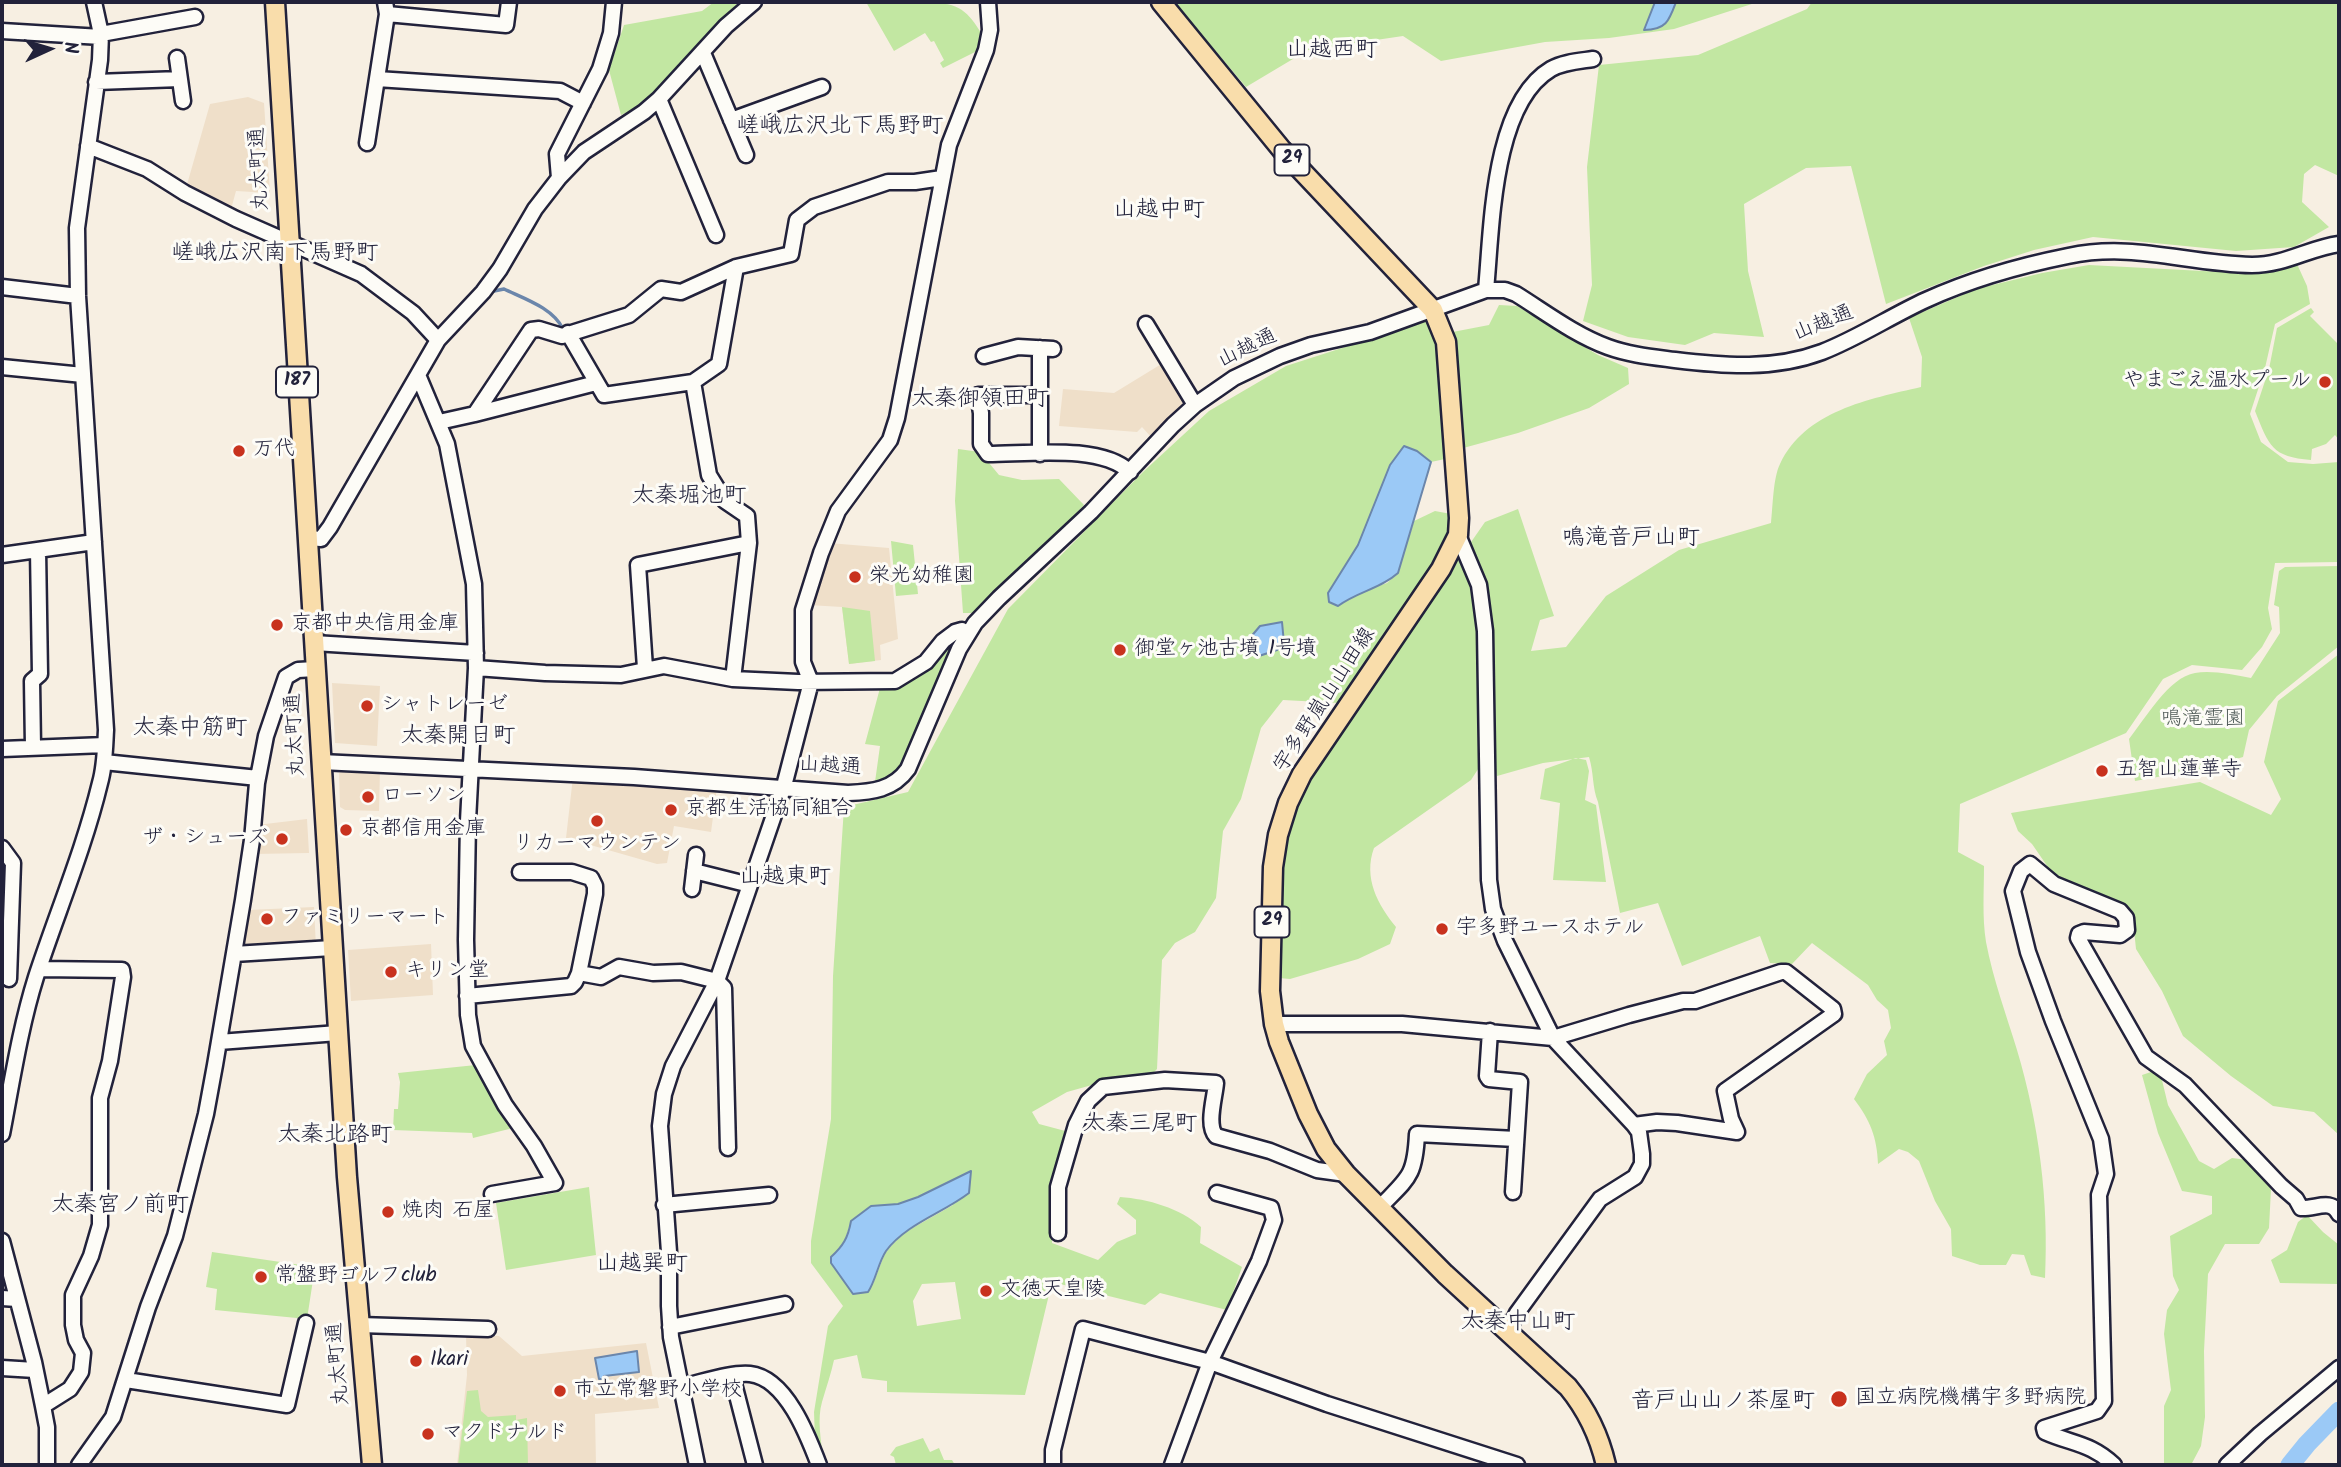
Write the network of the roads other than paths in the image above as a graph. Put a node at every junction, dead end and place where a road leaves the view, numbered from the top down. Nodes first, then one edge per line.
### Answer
1 (94, 2) edge
2 (275, 2) edge
3 (509, 2) edge
4 (614, 2) edge
5 (754, 2) edge
6 (988, 2) edge
7 (1160, 2) edge
8 (386, 8) edge
9 (195, 17) dead end
10 (2, 31) edge
11 (101, 36) junction
12 (703, 52) junction
13 (177, 58) dead end
14 (1593, 59) dead end
15 (180, 79) junction
16 (377, 79) junction
17 (96, 82) junction
18 (822, 87) dead end
19 (659, 99) junction
20 (183, 100) dead end
21 (583, 103) junction
22 (731, 120) junction
23 (367, 143) dead end
24 (88, 146) junction
25 (746, 155) dead end
26 (559, 178) junction
27 (942, 178) junction
28 (716, 235) dead end
29 (288, 243) junction
30 (2339, 244) edge
31 (736, 267) junction
32 (2, 287) edge
33 (1486, 290) junction
34 (79, 296) junction
35 (1433, 310) junction
36 (1146, 324) dead end
37 (568, 333) junction
38 (438, 340) junction
39 (984, 356) dead end
40 (2, 367) edge
41 (83, 375) junction
42 (418, 375) junction
43 (694, 382) junction
44 (596, 383) junction
45 (1040, 395) junction
46 (1195, 405) junction
47 (475, 414) junction
48 (439, 422) junction
49 (1040, 454) junction
50 (1130, 472) junction
51 (1458, 535) junction
52 (307, 538) junction
53 (94, 542) junction
54 (748, 543) junction
55 (38, 550) junction
56 (2, 555) edge
57 (968, 634) junction
58 (314, 643) junction
59 (476, 660) junction
60 (645, 668) junction
61 (315, 669) junction
62 (733, 679) junction
63 (811, 682) junction
64 (105, 745) junction
65 (33, 747) junction
66 (2, 749) edge
67 (104, 762) junction
68 (321, 762) junction
69 (470, 767) junction
70 (258, 778) junction
71 (785, 786) junction
72 (2, 848) edge
73 (696, 855) dead end
74 (694, 871) junction
75 (520, 872) dead end
76 (750, 884) junction
77 (692, 889) dead end
78 (332, 948) junction
79 (234, 954) junction
80 (579, 973) junction
81 (37, 975) junction
82 (5, 979) edge
83 (717, 981) junction
84 (467, 996) junction
85 (1274, 1024) junction
86 (1490, 1031) junction
87 (338, 1033) junction
88 (1553, 1038) junction
89 (219, 1042) junction
90 (9, 1062) edge
91 (1634, 1125) junction
92 (2, 1135) edge
93 (1516, 1139) junction
94 (728, 1148) dead end
95 (1346, 1174) junction
96 (1513, 1192) dead end
97 (492, 1194) dead end
98 (1217, 1194) dead end
99 (769, 1195) dead end
100 (664, 1205) junction
101 (1380, 1208) junction
102 (2339, 1214) edge
103 (1058, 1233) dead end
104 (2, 1241) edge
105 (2, 1298) edge
106 (17, 1299) junction
107 (785, 1304) dead end
108 (306, 1323) dead end
109 (360, 1325) junction
110 (670, 1326) junction
111 (488, 1329) dead end
112 (1508, 1332) junction
113 (1210, 1362) junction
114 (2, 1368) edge
115 (2339, 1368) edge
116 (36, 1370) junction
117 (732, 1376) junction
118 (126, 1380) junction
119 (680, 1387) junction
120 (43, 1406) junction
121 (47, 1465) edge
122 (79, 1465) edge
123 (372, 1465) edge
124 (698, 1465) edge
125 (755, 1465) edge
126 (819, 1465) edge
127 (1053, 1465) edge
128 (1172, 1465) edge
129 (1517, 1465) edge
130 (1606, 1465) edge
131 (2114, 1465) edge
132 (2227, 1465) edge

1 - 11 street
2 - 29 main road, 丸太町通 / 187
3 - 8 street
4 - 21 street
5 - 12 street
6 - 27 street
7 - 35 main road, 宇多野嵐山山田線 / 29
8 - 16 street
9 - 11 street
10 - 11 street
11 - 17 street
12 - 19 street
12 - 22 street
13 - 15 street
14 - 33 street
15 - 17 street
15 - 20 street
16 - 21 street
16 - 23 street
17 - 24 street
18 - 22 street
19 - 26 street
19 - 28 street
21 - 26 street
22 - 25 street
24 - 29 street
24 - 34 street
26 - 38 street
27 - 31 street
27 - 63 street
29 - 38 street
29 - 52 main road, 丸太町通 / 187
30 - 33 street, 山越通
31 - 37 street
31 - 43 street
32 - 34 street
33 - 35 street, 山越通
34 - 41 street
35 - 46 street, 山越通
35 - 51 main road, 宇多野嵐山山田線 / 29
36 - 46 street
37 - 44 street
37 - 47 street
38 - 42 street
39 - 45 street
40 - 41 street
41 - 53 street
42 - 48 street
42 - 52 street
43 - 44 street
43 - 54 street
44 - 47 street
45 - 49 street
45 - 49 street
46 - 50 street, 山越通
47 - 48 street
48 - 59 street
49 - 50 street
50 - 57 street, 山越通
51 - 85 main road, 宇多野嵐山山田線 / 29
51 - 88 street
52 - 58 main road, 丸太町通 / 187
53 - 55 street
53 - 64 street
54 - 60 street
54 - 62 street
55 - 56 street
55 - 65 street
57 - 63 street
57 - 71 street, 山越通
58 - 59 street
58 - 61 main road, 丸太町通 / 187
59 - 60 street
59 - 69 street
60 - 62 street
61 - 68 main road, 丸太町通 / 187
61 - 70 street
62 - 63 street
63 - 71 street
64 - 65 street
64 - 67 street
65 - 66 street
67 - 70 street
67 - 81 street
68 - 69 street, 山越通
68 - 78 main road, 丸太町通 / 187
69 - 71 street, 山越通
69 - 84 street
70 - 79 street
71 - 76 street
72 - 82 street
73 - 74 street
74 - 76 street
74 - 77 street
75 - 80 street
76 - 83 street
78 - 79 street
78 - 87 main road, 丸太町通 / 187
79 - 89 street
80 - 83 street
80 - 84 street
81 - 82 street
81 - 90 street
81 - 120 street
83 - 94 street
83 - 100 street
84 - 97 street
85 - 86 street
85 - 95 main road, 宇多野嵐山山田線 / 29
86 - 88 street
86 - 93 street
87 - 89 street
87 - 109 main road, 丸太町通 / 187
88 - 91 street
88 - 91 street
89 - 118 street
90 - 92 street
91 - 112 street
93 - 96 street
93 - 101 street
95 - 101 main road, 宇多野嵐山山田線 / 29
95 - 103 street
98 - 113 street
99 - 100 street
100 - 110 street
101 - 112 main road, 宇多野嵐山山田線 / 29
102 - 131 street
104 - 106 street
105 - 106 street
106 - 116 street
107 - 110 street
108 - 118 street
109 - 111 street
109 - 123 main road, 丸太町通 / 187
110 - 119 street
112 - 130 main road, 宇多野嵐山山田線 / 29
113 - 127 street
113 - 128 street
113 - 129 street
114 - 116 street
115 - 132 street
116 - 120 street
117 - 119 street
117 - 125 street
117 - 126 street
118 - 122 street
119 - 124 street
120 - 121 street

